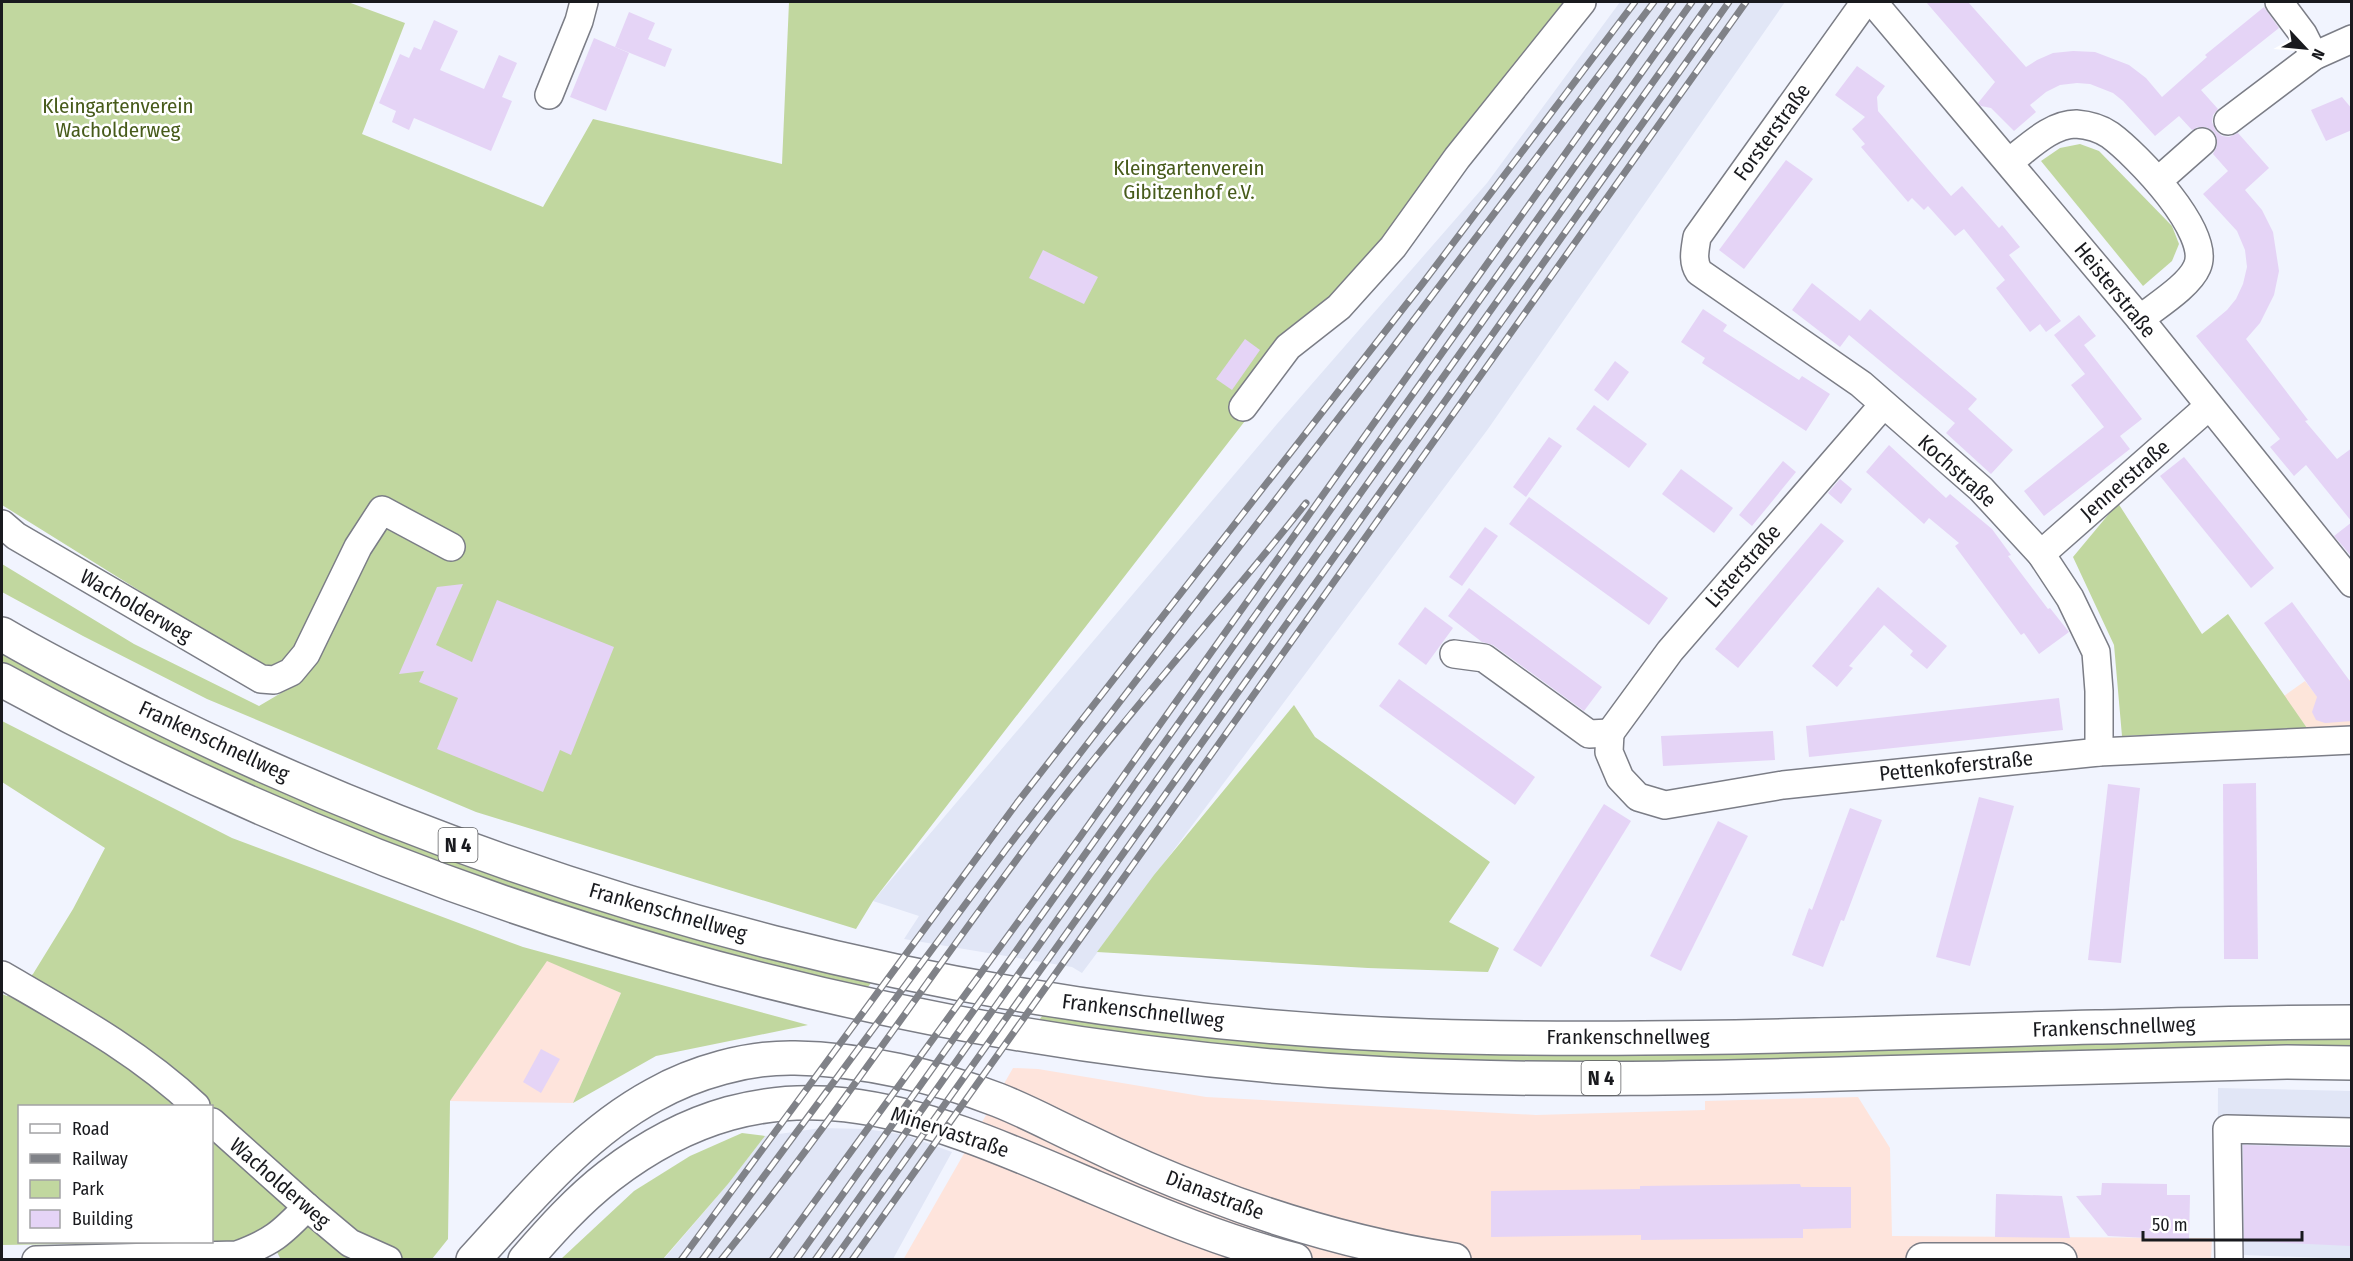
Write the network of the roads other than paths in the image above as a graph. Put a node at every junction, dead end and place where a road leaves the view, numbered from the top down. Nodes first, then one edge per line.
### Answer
1 (584, 2) edge
2 (1582, 2) edge
3 (1865, 2) edge
4 (1873, 2) edge
5 (2279, 2) edge
6 (2352, 39) edge
7 (2314, 56) junction
8 (549, 96) dead end
9 (2228, 121) dead end
10 (2202, 142) dead end
11 (2009, 162) junction
12 (2159, 180) junction
13 (1697, 268) joint
14 (2140, 319) junction
15 (1883, 405) junction
16 (1243, 406) dead end
17 (2208, 406) junction
18 (2, 524) edge
19 (451, 547) dead end
20 (2041, 554) junction
21 (2352, 583) edge
22 (2, 634) edge
23 (1454, 654) dead end
24 (2, 680) edge
25 (1610, 732) junction
26 (2352, 740) edge
27 (2098, 752) junction
28 (2, 975) edge
29 (2352, 1022) edge
30 (2352, 1063) edge
31 (987, 1096) joint
32 (194, 1105) edge
33 (213, 1123) edge
34 (2352, 1132) edge
35 (1096, 1187) joint
36 (307, 1207) junction
37 (355, 1251) edge
38 (268, 1252) edge
39 (36, 1260) edge
40 (388, 1260) edge
41 (473, 1260) edge
42 (525, 1260) edge
43 (1295, 1260) edge
44 (1454, 1260) edge
45 (1923, 1260) edge
46 (2060, 1260) edge
47 (2229, 1260) edge

1 - 8 street
2 - 16 street
3 - 13 street, Forsterstraße
4 - 11 street, Heisterstraße
5 - 7 street
6 - 7 street
7 - 9 street
10 - 12 street
11 - 12 street
11 - 14 street, Heisterstraße
12 - 14 street
13 - 15 street, Kochstraße
14 - 17 street, Heisterstraße
15 - 20 street, Kochstraße
15 - 25 street, Listerstraße
17 - 20 street, Jennerstraße
17 - 21 street, Heisterstraße
18 - 19 street, Wacholderweg
20 - 27 street, Kochstraße
22 - 29 main road, Frankenschnellweg / N 4
23 - 25 street
24 - 30 main road, Frankenschnellweg / N 4
25 - 27 street, Pettenkoferstraße
26 - 27 street, Pettenkoferstraße
28 - 32 street
31 - 41 main road, Minervastraße
31 - 44 main road, Dianastraße
33 - 36 street, Wacholderweg
34 - 47 street
35 - 42 main road, Minervastraße
35 - 43 main road, Dianastraße
36 - 37 street, Wacholderweg
36 - 38 street
37 - 40 street, Wacholderweg
38 - 39 street
45 - 46 main road

